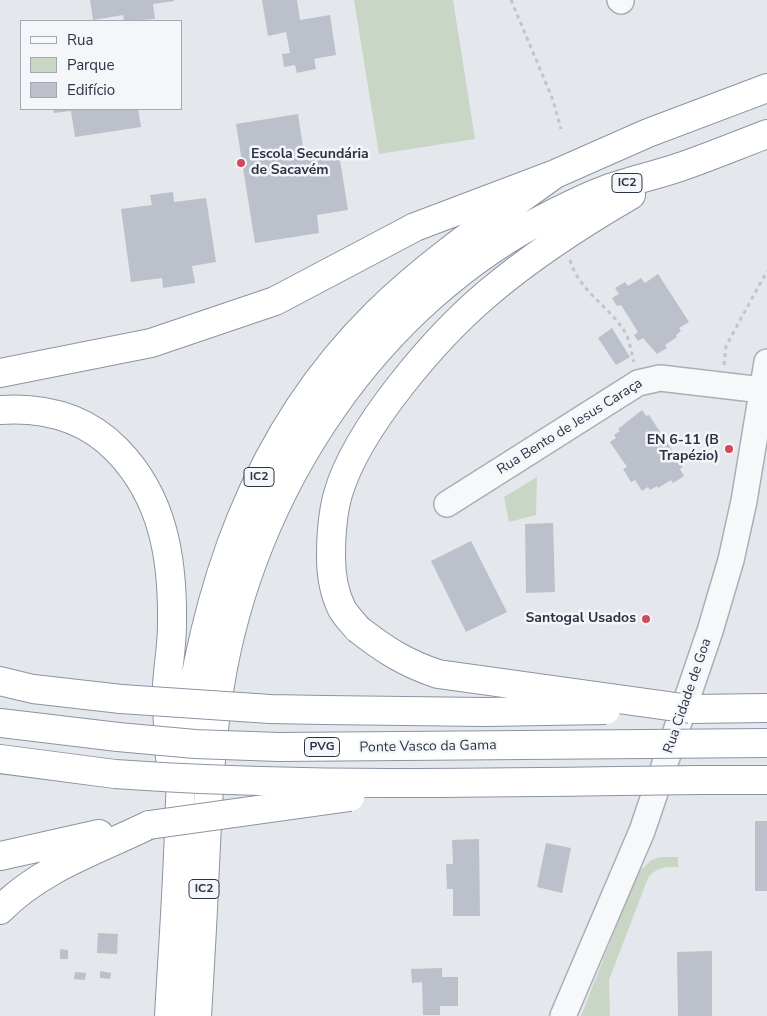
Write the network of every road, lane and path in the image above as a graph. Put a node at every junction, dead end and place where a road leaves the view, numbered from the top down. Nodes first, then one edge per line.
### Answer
1 (511, 0) edge
2 (767, 88) edge
3 (561, 129) dead end
4 (755, 139) edge
5 (681, 167) junction
6 (555, 174) junction
7 (569, 254) dead end
8 (767, 271) edge
9 (767, 362) edge
10 (0, 364) edge
11 (32, 365) junction
12 (724, 366) dead end
13 (0, 373) edge
14 (638, 383) junction
15 (762, 390) junction
16 (0, 410) edge
17 (446, 504) dead end
18 (0, 681) edge
19 (767, 708) edge
20 (690, 709) junction
21 (0, 723) edge
22 (767, 743) edge
23 (0, 759) edge
24 (767, 780) edge
25 (448, 783) junction
26 (149, 824) junction
27 (0, 856) edge
28 (176, 894) junction
29 (0, 910) edge
30 (169, 1016) edge
31 (197, 1016) edge
32 (563, 1016) edge

1 - 3 path
2 - 6 highway, IC2
4 - 5 highway, IC2
5 - 20 highway, bridge
5 - 31 highway, IC2
6 - 11 highway
6 - 28 highway, IC2
7 - 14 path
8 - 12 path
9 - 15 street, Rua Cidade de Goa
10 - 11 highway
11 - 13 highway
14 - 15 street, Rua Bento de Jesus Caraça
14 - 17 street, Rua Bento de Jesus Caraça
15 - 32 street, Rua Cidade de Goa
16 - 28 highway
18 - 20 highway, bridge
19 - 20 highway
21 - 22 highway, Ponte Vasco da Gama / PVG, bridge
23 - 25 highway, bridge
24 - 25 highway, bridge
25 - 26 highway, bridge
26 - 27 highway
26 - 29 highway
28 - 30 highway, IC2

